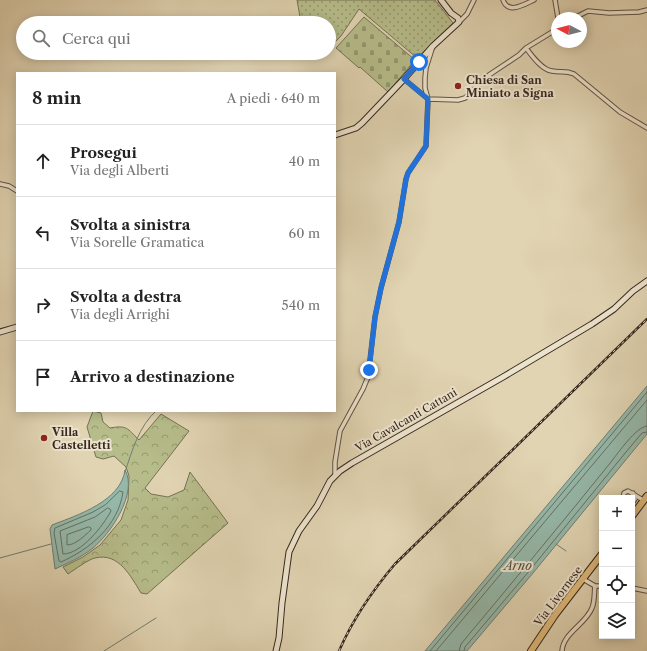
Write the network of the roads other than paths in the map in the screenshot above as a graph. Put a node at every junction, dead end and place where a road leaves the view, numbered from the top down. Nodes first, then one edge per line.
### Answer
1 (440, 0) edge
2 (474, 0) edge
3 (503, 0) edge
4 (534, 0) edge
5 (555, 0) edge
6 (647, 10) edge
7 (557, 12) edge
8 (586, 12) edge
9 (457, 23) junction
10 (551, 33) edge
11 (433, 46) junction
12 (526, 48) junction
13 (404, 79) junction
14 (428, 99) junction
15 (647, 128) edge
16 (336, 135) edge
17 (0, 184) edge
18 (16, 190) edge
19 (647, 281) edge
20 (16, 327) edge
21 (0, 332) edge
22 (335, 475) junction
23 (632, 492) junction
24 (623, 495) edge
25 (634, 495) edge
26 (645, 498) edge
27 (635, 507) edge
28 (599, 558) edge
29 (583, 579) junction
30 (595, 586) junction
31 (599, 586) edge
32 (635, 589) edge
33 (647, 591) edge
34 (276, 651) edge
35 (531, 651) edge
36 (562, 651) edge

1 - 9 street
2 - 9 street
3 - 4 street
5 - 7 street
6 - 8 street
9 - 11 street
10 - 12 street
11 - 13 street
11 - 14 street
12 - 14 street
12 - 15 street
13 - 14 street
13 - 16 street
14 - 22 street
17 - 18 street
19 - 22 street, Via Cavalcanti Cattani
20 - 21 street
22 - 34 street, Via Cavalcanti Cattani
23 - 24 street
23 - 25 street
23 - 26 street
26 - 27 main road
28 - 29 main road, Via Livornese
29 - 30 street
29 - 35 main road, Via Livornese
30 - 31 street
30 - 36 street
32 - 33 street

